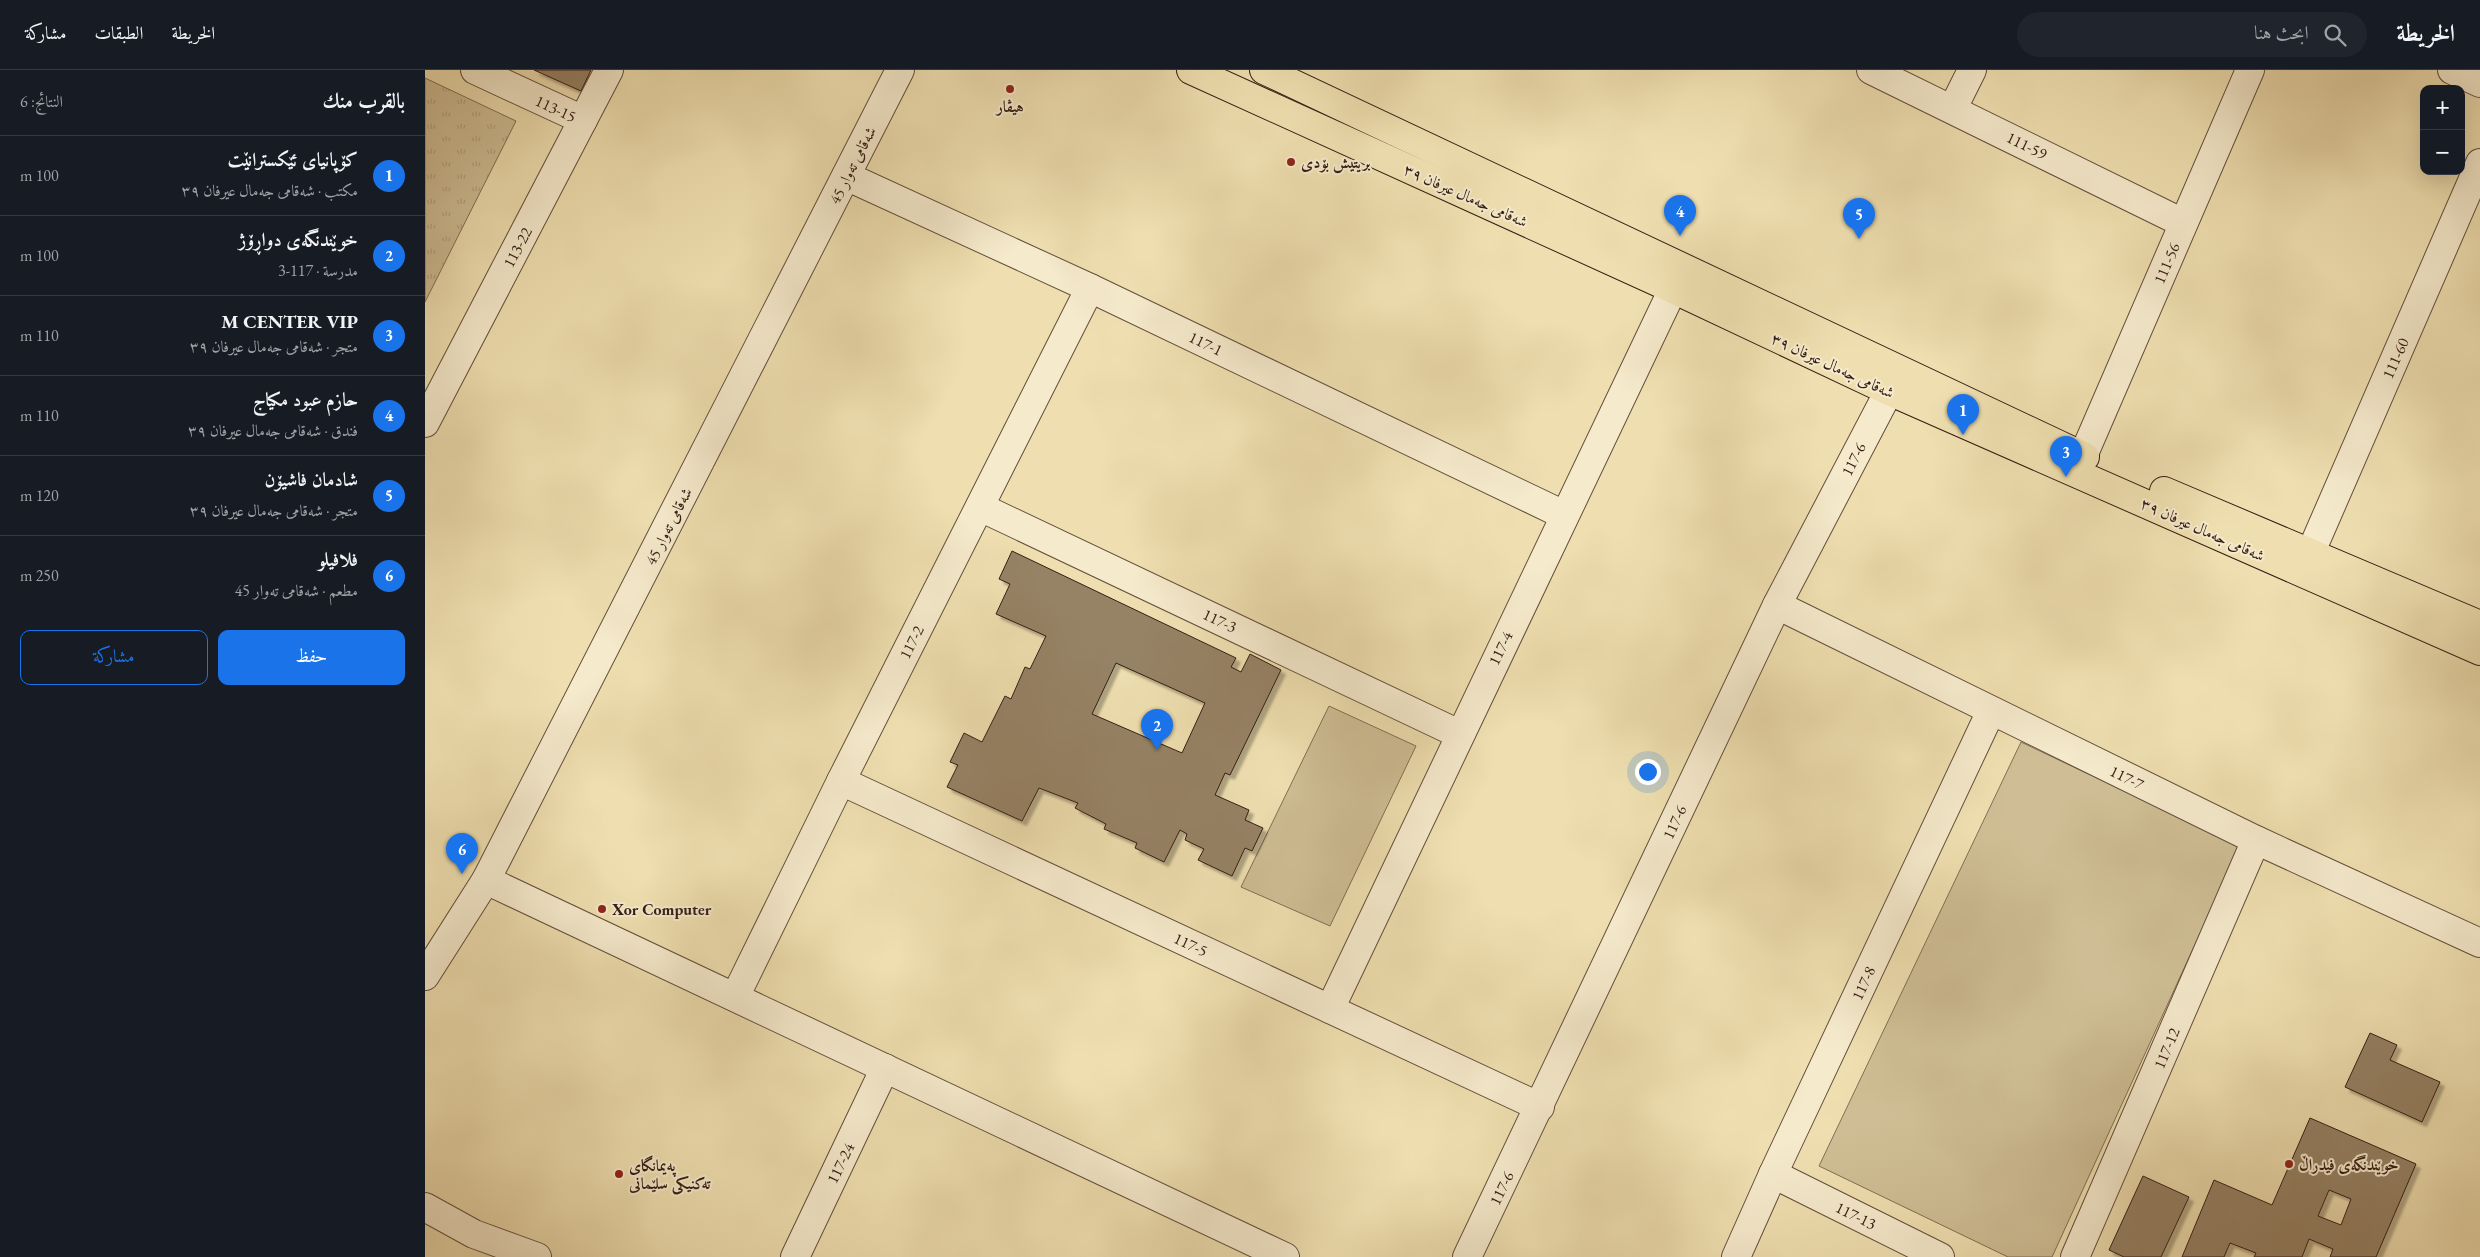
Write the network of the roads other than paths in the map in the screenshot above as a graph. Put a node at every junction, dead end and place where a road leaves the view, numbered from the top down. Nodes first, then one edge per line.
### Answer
1 (475, 70) edge
2 (609, 70) edge
3 (900, 70) edge
4 (1191, 70) edge
5 (1871, 70) edge
6 (1972, 70) edge
7 (2250, 70) edge
8 (2452, 70) edge
9 (1267, 71) edge
10 (2480, 83) edge
11 (1953, 108) junction
12 (583, 120) junction
13 (2480, 163) edge
14 (846, 176) junction
15 (2183, 223) junction
16 (1090, 288) junction
17 (1673, 290) junction
18 (1889, 391) junction
19 (425, 423) edge
20 (2083, 456) junction
21 (980, 506) junction
22 (1564, 515) junction
23 (2309, 554) junction
24 (1777, 606) junction
25 (2480, 625) edge
26 (2480, 651) edge
27 (1991, 711) junction
28 (1459, 734) junction
29 (841, 781) junction
30 (2256, 840) junction
31 (486, 880) junction
32 (2480, 943) edge
33 (425, 976) edge
34 (735, 997) junction
35 (1330, 1009) junction
36 (885, 1068) junction
37 (1540, 1107) junction
38 (1773, 1174) junction
39 (425, 1207) edge
40 (537, 1257) edge
41 (795, 1257) edge
42 (1285, 1257) edge
43 (1467, 1257) edge
44 (1736, 1257) edge
45 (1940, 1257) edge
46 (2075, 1257) edge

1 - 12 street, 113-15
2 - 12 street, 113-22
3 - 14 street, شەقامی تەوار 45
4 - 17 main road, شەقامی جەمال عیرفان ٣٩
5 - 11 street, 111-59
6 - 11 street
7 - 15 street, 111-56
8 - 10 street
9 - 20 main road, شەقامی جەمال عیرفان ٣٩
11 - 15 street, 111-59
12 - 19 street, 113-22
13 - 23 street, 111-60
14 - 16 street, 117-1
14 - 31 street, شەقامی تەوار 45
15 - 20 street, 111-56
16 - 21 street, 117-2
16 - 22 street, 117-1
17 - 18 main road, شەقامی جەمال عیرفان ٣٩
17 - 22 street, 117-4
18 - 24 street, 117-6
18 - 26 main road, شەقامی جەمال عیرفان ٣٩
20 - 23 main road, شەقامی جەمال عیرفان ٣٩
21 - 28 street, 117-3
21 - 29 street, 117-2
22 - 28 street, 117-4
23 - 25 main road, شەقامی جەمال عیرفان ٣٩
24 - 27 street, 117-7
24 - 37 street, 117-6
27 - 30 street, 117-7
27 - 38 street, 117-8
28 - 35 street, 117-4
29 - 34 street, 117-2
29 - 35 street, 117-5
30 - 32 street, 117-7
30 - 46 street, 117-12
31 - 33 street, شەقامی تەوار 45
31 - 34 street
34 - 36 street
35 - 37 street, 117-5
36 - 41 street, 117-24
36 - 42 street
37 - 43 street, 117-6
38 - 44 street, 117-8
38 - 45 street, 117-13
39 - 40 street

